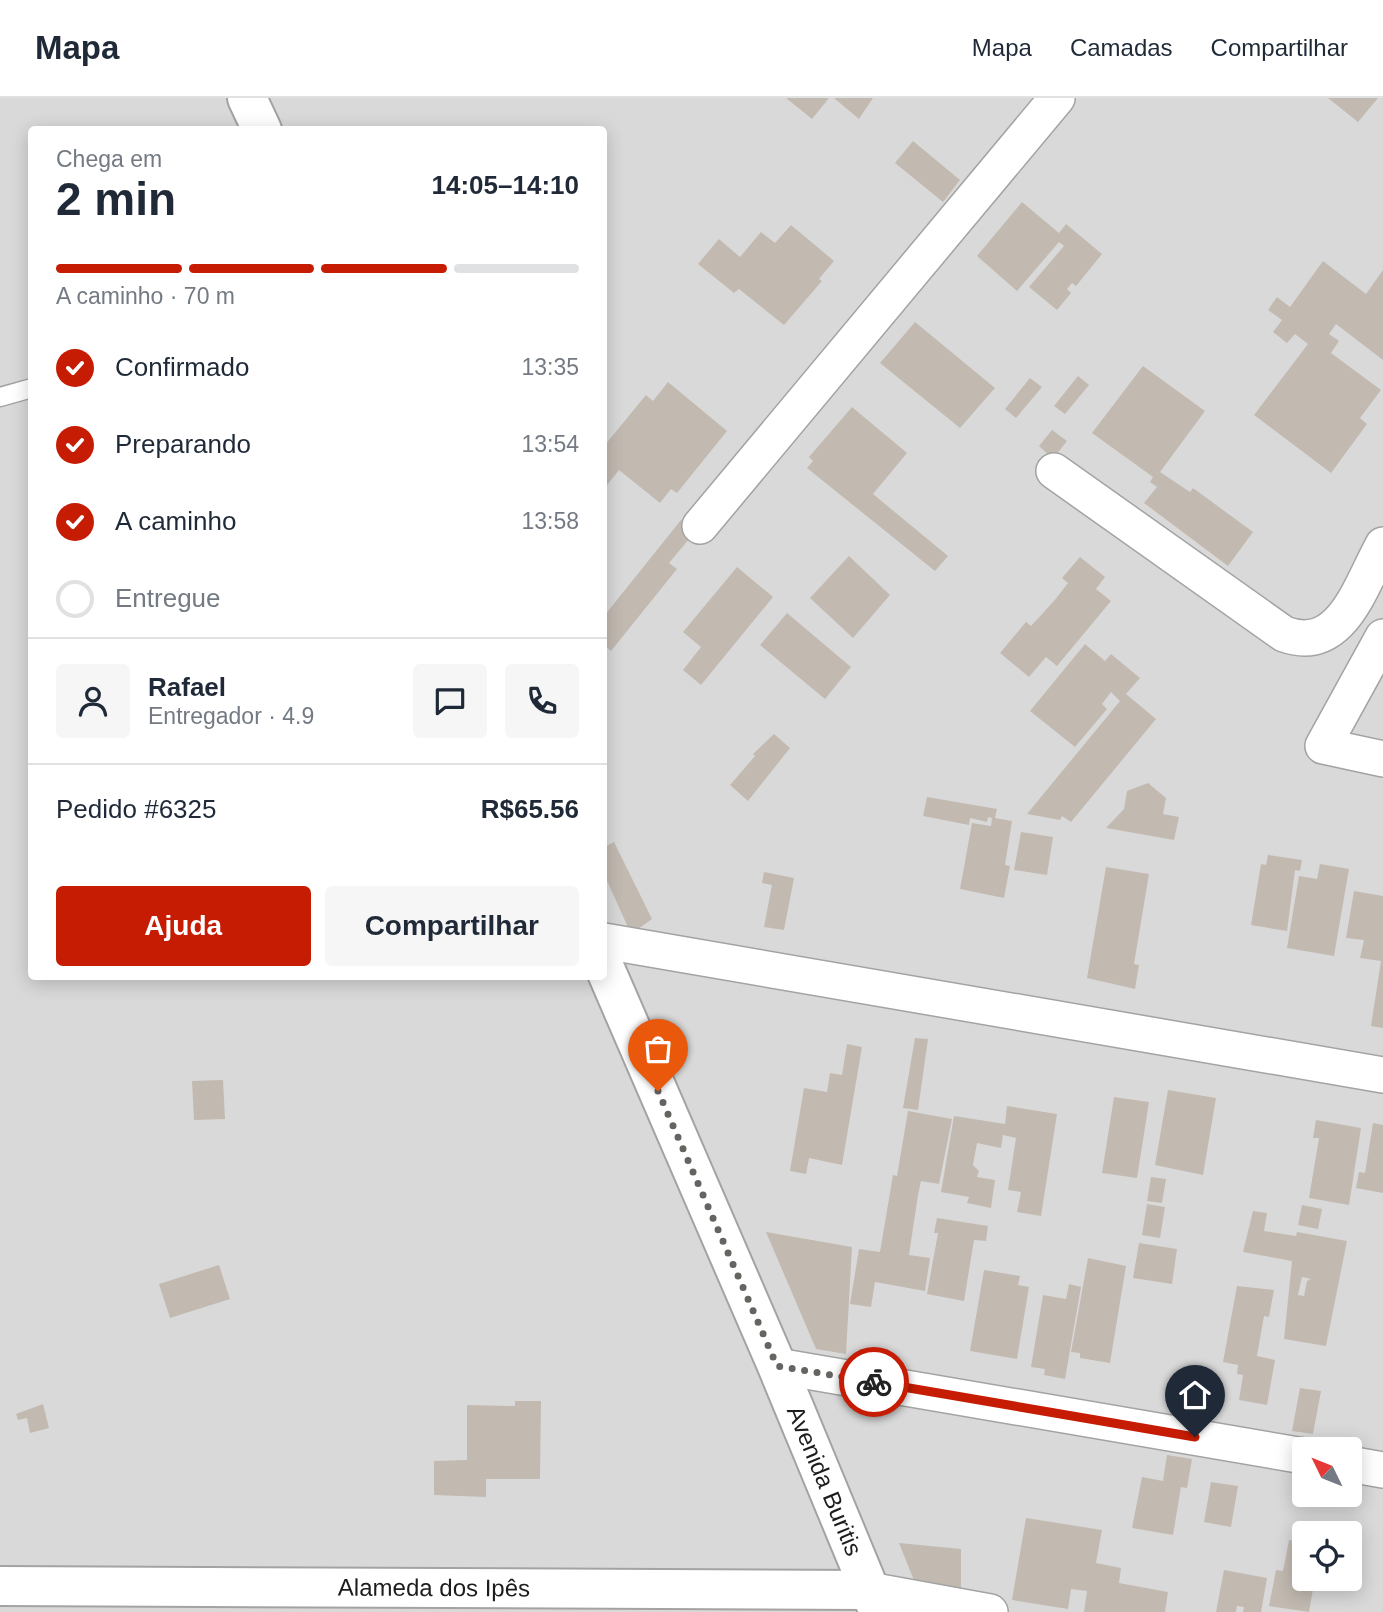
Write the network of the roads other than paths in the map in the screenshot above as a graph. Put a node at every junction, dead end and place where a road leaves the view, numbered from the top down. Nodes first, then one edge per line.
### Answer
1 (247, 98) edge
2 (1057, 98) edge
3 (260, 126) edge
4 (28, 389) edge
5 (0, 397) edge
6 (1054, 471) dead end
7 (701, 526) dead end
8 (1383, 545) edge
9 (1383, 637) edge
10 (1383, 759) edge
11 (607, 943) edge
12 (607, 973) edge
13 (1383, 1075) edge
14 (777, 1366) junction
15 (1292, 1454) edge
16 (1362, 1466) edge
17 (1383, 1470) edge
18 (24, 1595) edge
19 (412, 1600) edge
20 (874, 1601) edge
21 (990, 1612) edge

1 - 3 street
2 - 7 street
4 - 5 lane
6 - 8 street
9 - 10 street
11 - 13 street
12 - 14 street, Avenida Buritis
14 - 15 street
14 - 20 street, Avenida Buritis
16 - 17 street
18 - 19 street, Alameda dos Ipês
19 - 20 street, Alameda dos Ipês
20 - 21 street

